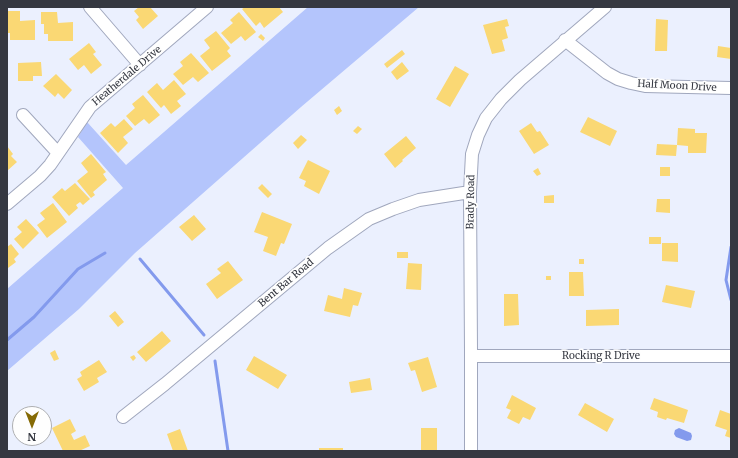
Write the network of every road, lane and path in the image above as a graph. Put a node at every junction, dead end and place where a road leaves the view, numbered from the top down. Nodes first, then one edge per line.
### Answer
1 (90, 7) edge
2 (207, 7) edge
3 (605, 7) edge
4 (565, 40) junction
5 (140, 65) junction
6 (731, 88) edge
7 (23, 115) dead end
8 (58, 153) junction
9 (470, 192) junction
10 (7, 204) edge
11 (471, 356) junction
12 (731, 356) edge
13 (123, 417) dead end
14 (471, 451) edge

1 - 5 street
2 - 5 street, Heatherdale Drive
3 - 4 street, Brady Road
4 - 6 street, Half Moon Drive
4 - 9 street, Brady Road
5 - 8 street, Heatherdale Drive
7 - 8 street
8 - 10 street, Heatherdale Drive
9 - 11 street, Brady Road
9 - 13 street, Bent Bar Road
11 - 12 street, Rocking R Drive
11 - 14 street, Brady Road

